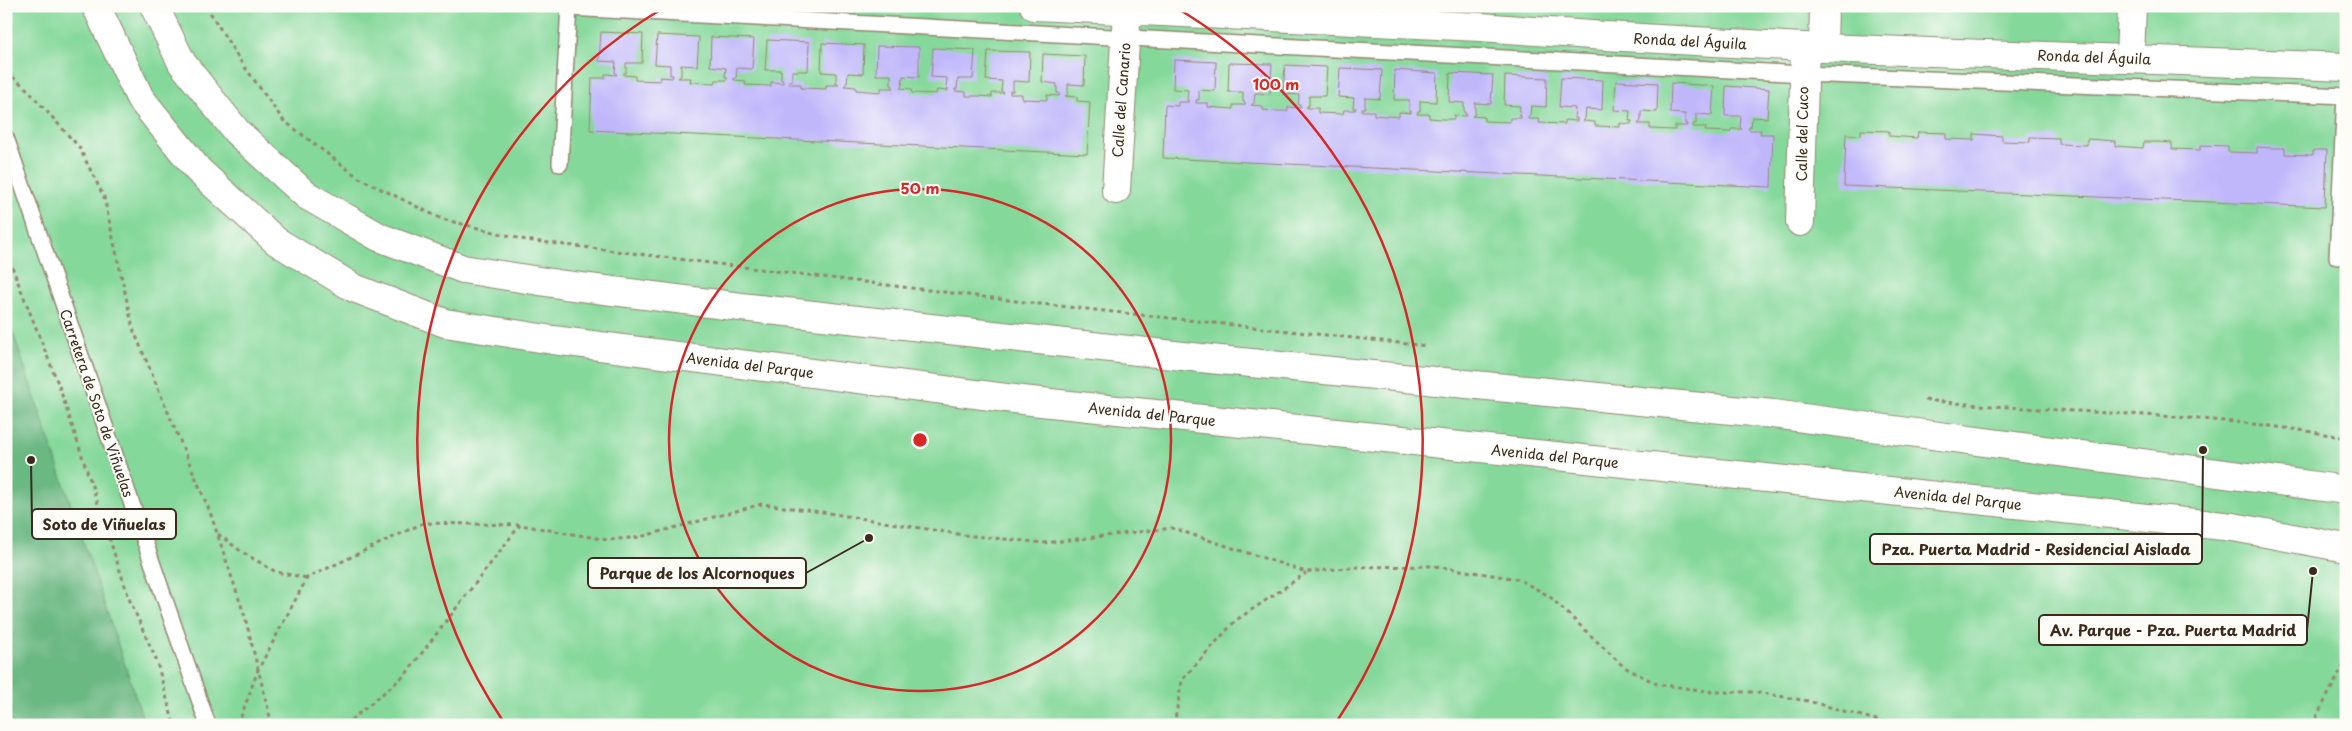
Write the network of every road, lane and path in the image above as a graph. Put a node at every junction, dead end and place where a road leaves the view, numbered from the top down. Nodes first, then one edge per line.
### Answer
1 (96, 6) edge
2 (154, 6) edge
3 (206, 6) edge
4 (1034, 6) edge
5 (1824, 6) edge
6 (2132, 6) edge
7 (569, 7) edge
8 (1142, 9) edge
9 (1481, 16) edge
10 (1125, 38) junction
11 (1814, 47) junction
12 (2130, 59) junction
13 (2346, 67) edge
14 (6, 72) edge
15 (1804, 74) junction
16 (2346, 96) edge
17 (6, 138) edge
18 (560, 164) dead end
19 (1116, 190) dead end
20 (1800, 222) dead end
21 (6, 252) edge
22 (2336, 257) dead end
23 (1437, 347) dead end
24 (1923, 400) dead end
25 (2346, 438) edge
26 (2346, 490) edge
27 (520, 525) junction
28 (217, 534) junction
29 (2346, 548) edge
30 (1306, 572) junction
31 (306, 578) junction
32 (2346, 661) edge
33 (258, 670) junction
34 (174, 725) edge
35 (208, 725) edge
36 (238, 725) edge
37 (272, 725) edge
38 (345, 725) edge
39 (1174, 725) edge
40 (1894, 725) edge
41 (2312, 725) edge

1 - 29 street, Avenida del Parque
2 - 26 street
3 - 23 path
4 - 8 street, Ronda del Águila
5 - 11 street, Calle del Cuco
6 - 12 street
7 - 10 lane
7 - 18 lane
8 - 9 street, Ronda del Águila
8 - 10 street, Calle del Canario
9 - 11 street, Ronda del Águila
10 - 15 lane
10 - 19 street, Calle del Canario
11 - 12 street, Ronda del Águila
11 - 15 street, Calle del Cuco
12 - 13 street, Ronda del Águila
14 - 28 path
15 - 16 lane
15 - 20 street, Calle del Cuco
16 - 22 lane
17 - 35 lane, Carretera de Soto de Viñuelas
21 - 34 path
24 - 25 path
27 - 30 path
27 - 31 path
27 - 38 path
28 - 31 path
28 - 33 path
30 - 39 path
30 - 40 path
31 - 33 path
32 - 41 path
33 - 36 path
33 - 37 path

